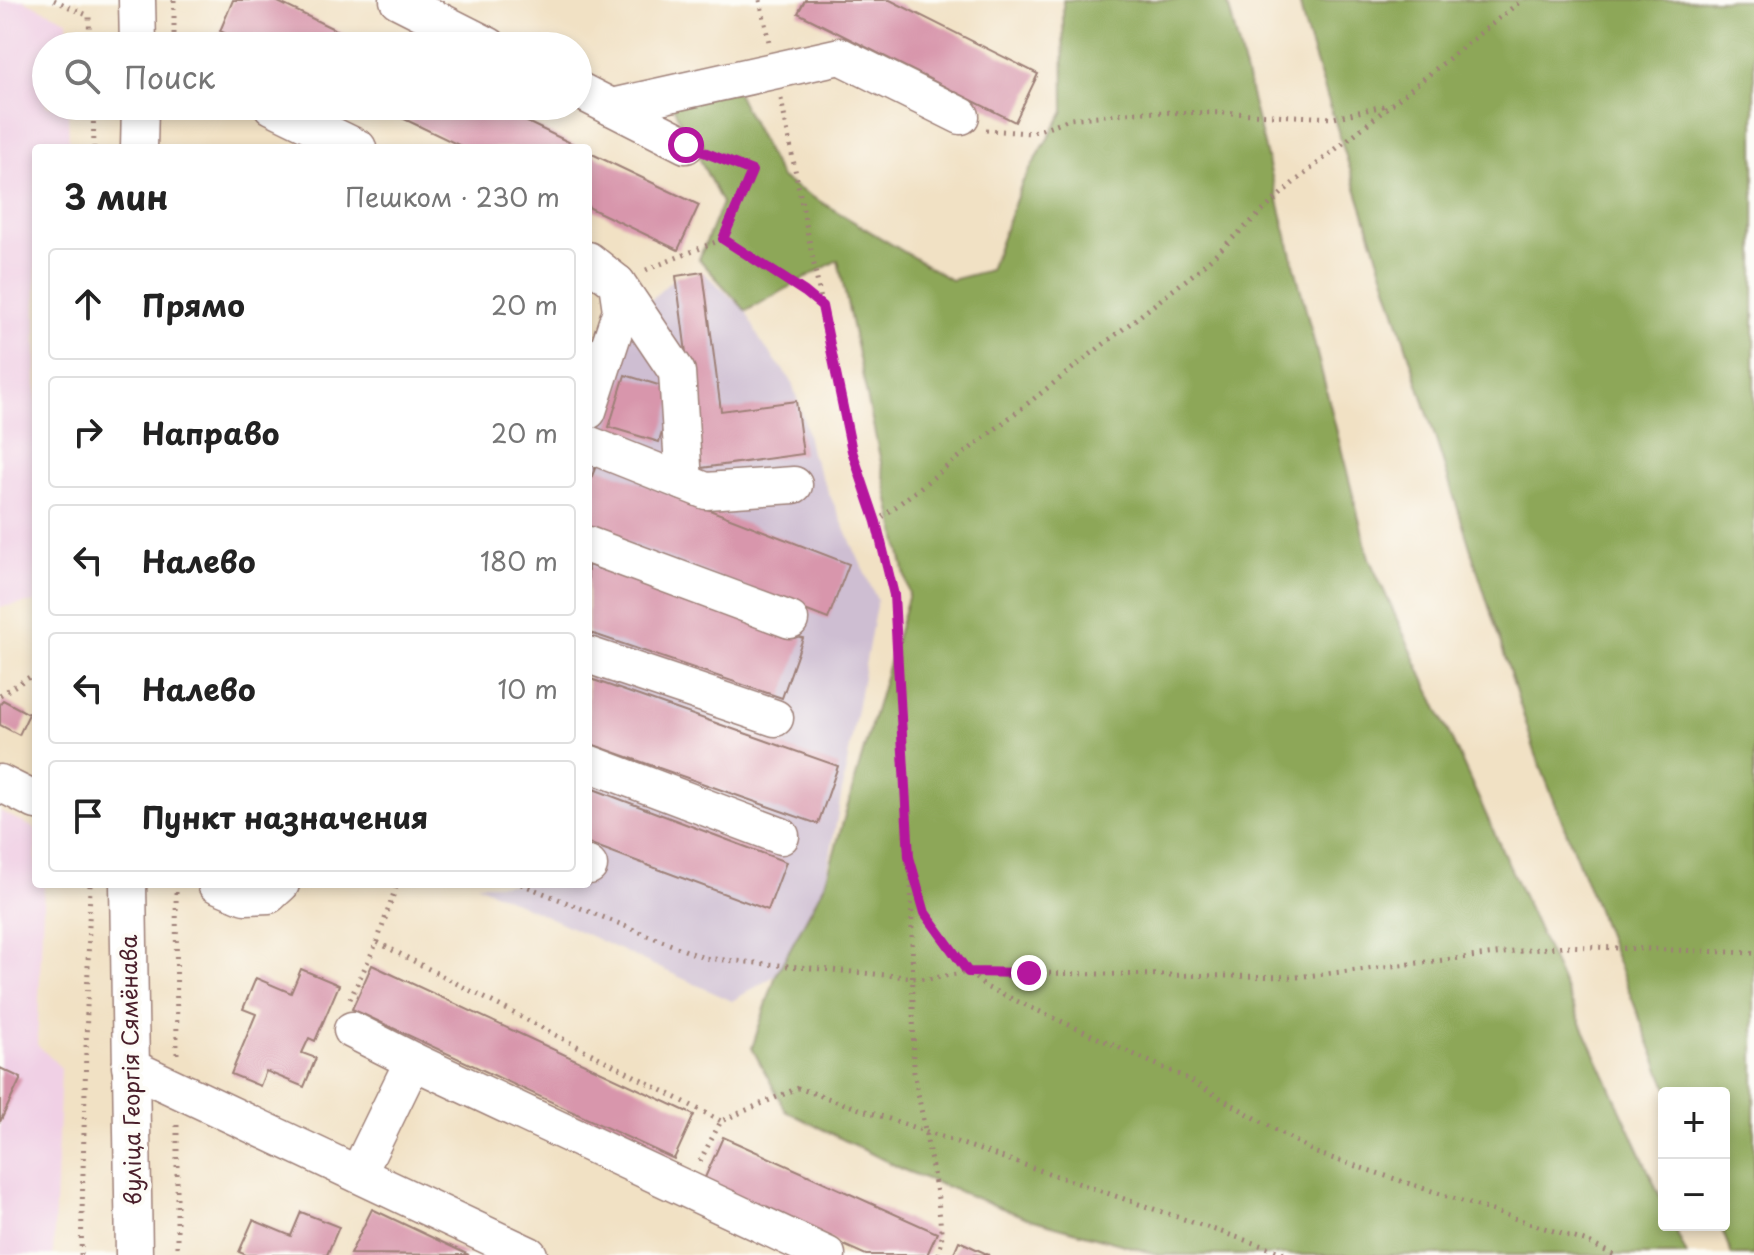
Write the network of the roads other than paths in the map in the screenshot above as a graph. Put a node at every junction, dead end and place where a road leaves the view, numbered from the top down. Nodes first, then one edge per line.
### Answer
1 (137, 0) edge
2 (398, 0) edge
3 (138, 32) edge
4 (461, 32) edge
5 (592, 97) edge
6 (611, 107) junction
7 (961, 116) road end
8 (140, 120) edge
9 (301, 120) edge
10 (139, 144) edge
11 (350, 144) edge
12 (686, 145) road end
13 (592, 263) edge
14 (617, 283) junction
15 (592, 399) edge
16 (592, 446) edge
17 (684, 482) junction
18 (794, 485) dead end
19 (592, 546) edge
20 (790, 620) dead end
21 (592, 656) edge
22 (775, 718) dead end
23 (592, 765) edge
24 (0, 783) edge
25 (32, 799) edge
26 (781, 836) dead end
27 (128, 888) edge
28 (226, 888) edge
29 (277, 888) edge
30 (352, 1030) road end
31 (413, 1061) junction
32 (130, 1067) junction
33 (358, 1174) junction
34 (812, 1252) edge
35 (134, 1255) edge
36 (529, 1255) edge

1 - 3 street
2 - 4 street
5 - 6 street
6 - 7 street
6 - 12 street
8 - 10 street
9 - 11 street
13 - 14 street
14 - 15 street
14 - 17 street
16 - 17 street
17 - 18 street
19 - 20 street
21 - 22 street
23 - 26 street
24 - 25 street
27 - 32 street, вуліца Георгія Сямёнава
28 - 29 street
30 - 31 street
31 - 33 street
31 - 34 street
32 - 33 street
32 - 35 street, вуліца Георгія Сямёнава
33 - 36 street

